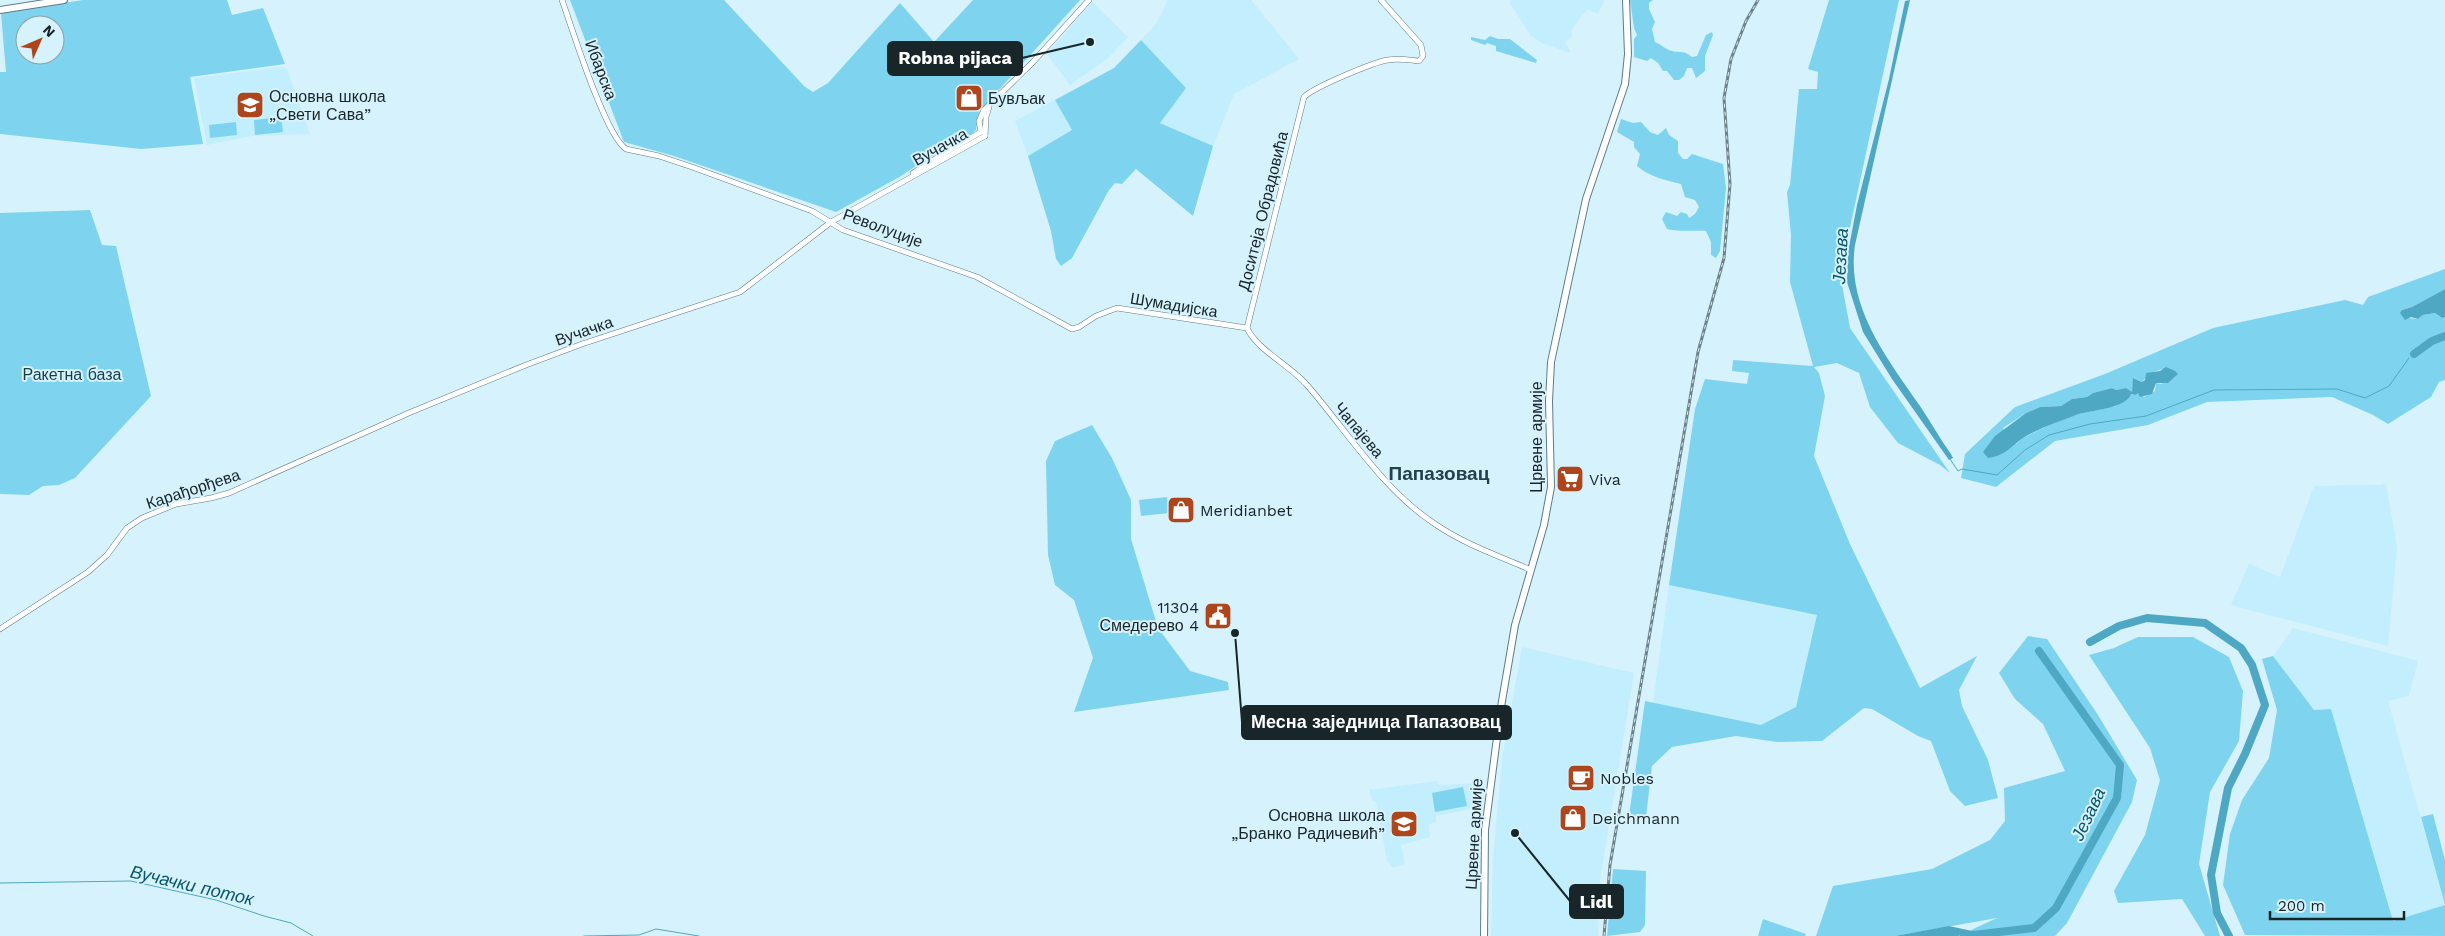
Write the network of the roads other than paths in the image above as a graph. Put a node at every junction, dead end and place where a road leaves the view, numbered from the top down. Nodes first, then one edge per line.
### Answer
1 (64, 0) edge
2 (562, 0) edge
3 (1089, 0) edge
4 (1381, 0) edge
5 (1626, 0) edge
6 (0, 10) edge
7 (989, 107) junction
8 (983, 134) junction
9 (623, 147) joint
10 (831, 222) junction
11 (1072, 328) joint
12 (1247, 328) junction
13 (254, 482) joint
14 (1531, 570) junction
15 (0, 628) edge
16 (1484, 936) edge

1 - 6 main road
2 - 9 street, Ибарска
3 - 7 street
4 - 12 street, Доситеја Обрадовића
5 - 14 main road, Црвене армије
7 - 8 street
7 - 8 street
8 - 10 street, Вучачка
9 - 10 street, Револуције
10 - 11 street, Револуције
10 - 13 street, Вучачка
11 - 12 street, Шумадијска
12 - 14 street, Чапајева
13 - 15 street, Карађорђева
14 - 16 main road, Црвене армије

